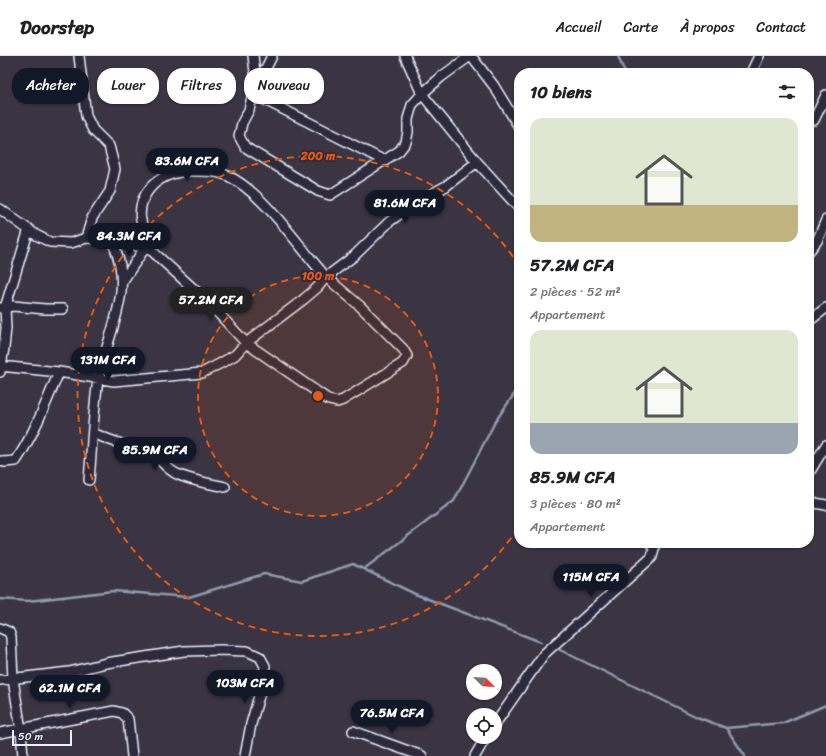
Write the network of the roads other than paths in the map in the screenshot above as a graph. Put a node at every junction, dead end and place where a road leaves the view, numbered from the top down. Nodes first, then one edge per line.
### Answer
1 (79, 56) edge
2 (253, 56) edge
3 (272, 56) edge
4 (405, 56) edge
5 (471, 56) edge
6 (759, 56) edge
7 (254, 68) edge
8 (266, 68) edge
9 (753, 68) edge
10 (422, 94) junction
11 (826, 95) edge
12 (250, 104) edge
13 (273, 104) edge
14 (514, 119) edge
15 (814, 120) dead end
16 (385, 160) junction
17 (477, 162) junction
18 (514, 203) edge
19 (0, 209) edge
20 (826, 220) edge
21 (29, 229) junction
22 (86, 238) junction
23 (110, 239) junction
24 (814, 245) edge
25 (148, 249) junction
26 (326, 277) junction
27 (122, 282) junction
28 (2, 308) edge
29 (63, 308) dead end
30 (826, 308) edge
31 (814, 317) edge
32 (246, 343) junction
33 (1, 368) edge
34 (59, 372) junction
35 (98, 379) junction
36 (93, 433) junction
37 (826, 445) edge
38 (0, 461) edge
39 (814, 465) edge
40 (89, 480) dead end
41 (225, 487) dead end
42 (814, 503) edge
43 (826, 504) edge
44 (654, 548) edge
45 (0, 628) edge
46 (13, 679) junction
47 (0, 680) edge
48 (502, 714) edge
49 (21, 730) junction
50 (353, 731) dead end
51 (0, 733) edge
52 (482, 744) edge
53 (420, 755) edge
54 (23, 756) edge
55 (132, 756) edge
56 (245, 756) edge
57 (475, 756) edge

1 - 22 street
2 - 7 street
3 - 8 street
4 - 10 street
5 - 10 street
5 - 14 street
6 - 9 street
10 - 16 street
10 - 17 street
11 - 15 street
12 - 16 street
13 - 16 street
17 - 18 street
17 - 26 street
19 - 21 street
20 - 24 street
21 - 22 street
21 - 28 street
22 - 23 street
23 - 25 street
23 - 27 street
25 - 26 street
25 - 27 street
25 - 32 street
26 - 32 street
26 - 32 street
27 - 35 street
28 - 29 street
28 - 33 street
30 - 31 street
32 - 35 street
33 - 34 street
34 - 35 street
34 - 38 street
35 - 36 street
36 - 40 street
36 - 41 street
37 - 39 street
42 - 43 street
44 - 48 street
45 - 46 street
46 - 47 street
46 - 49 street
46 - 56 street
49 - 51 street
49 - 54 street
49 - 55 street
50 - 53 street
52 - 57 street

